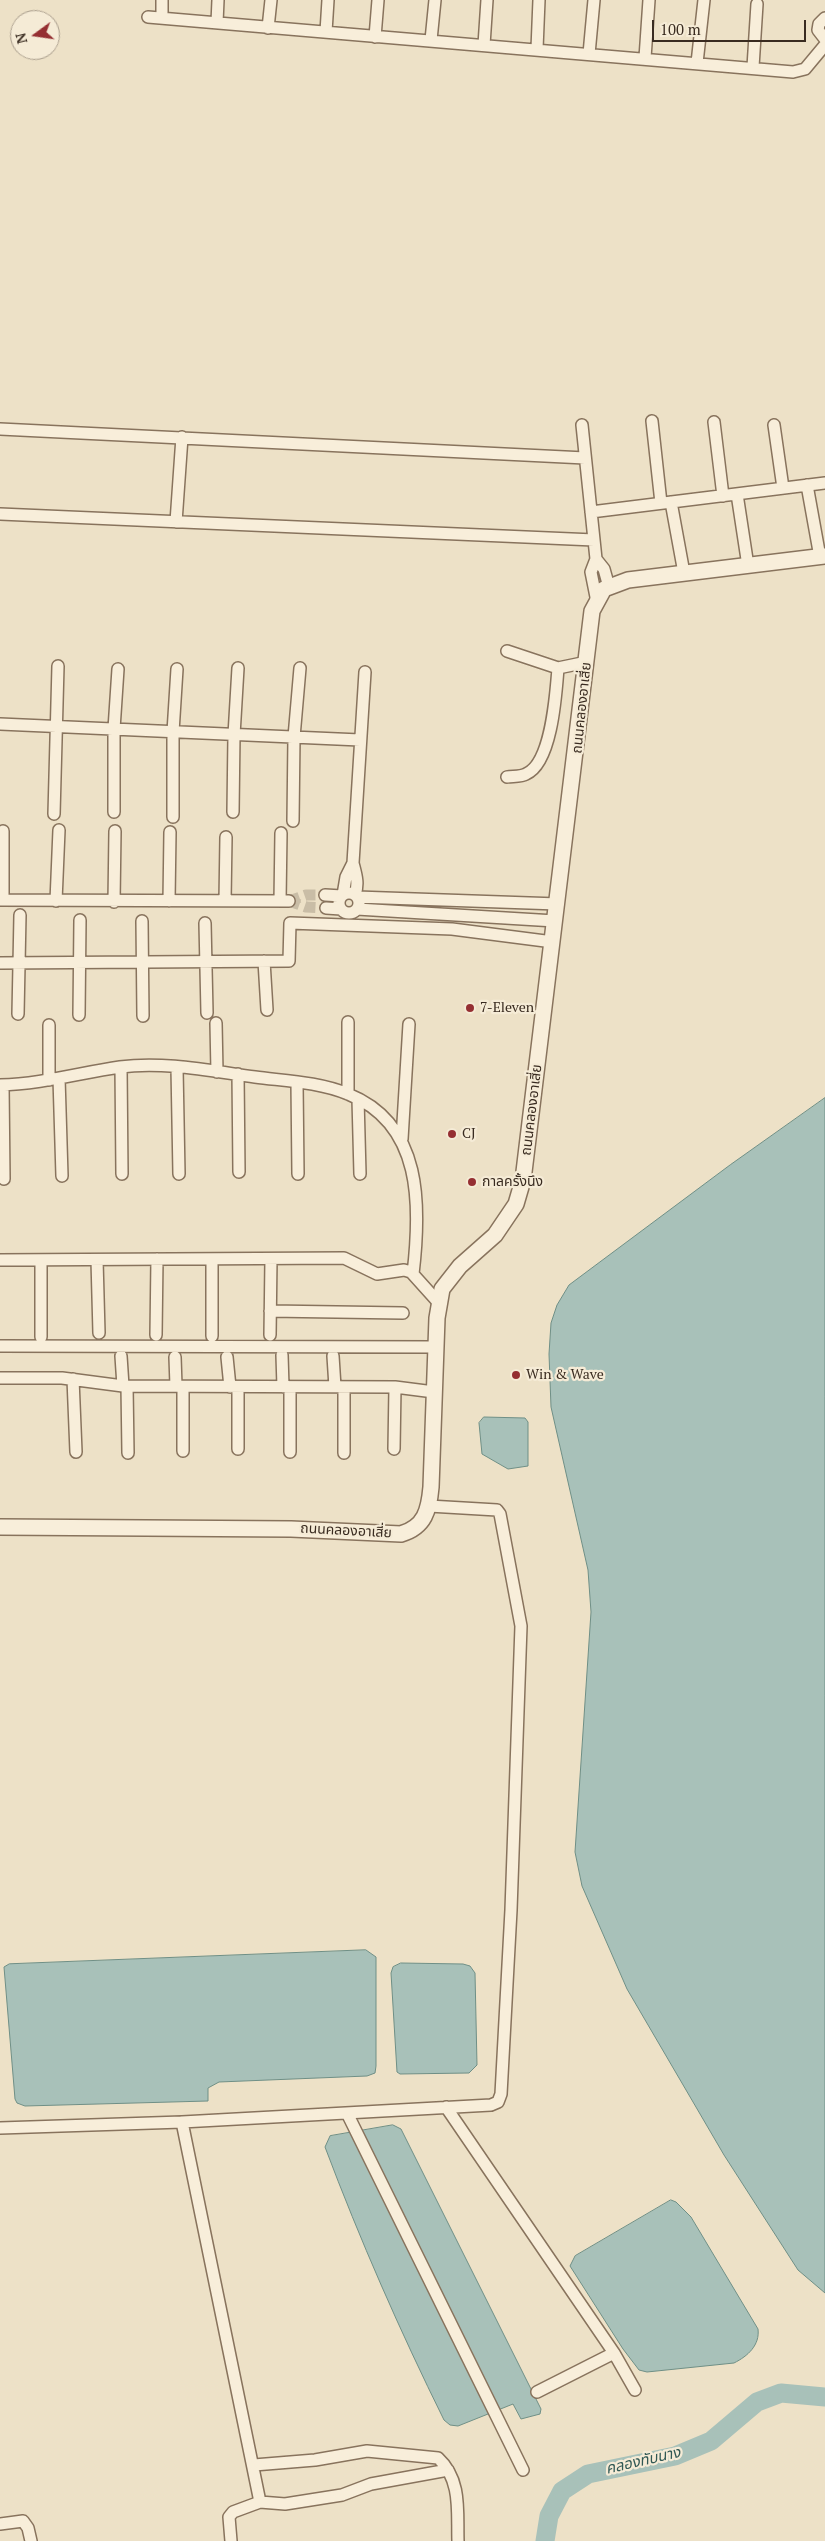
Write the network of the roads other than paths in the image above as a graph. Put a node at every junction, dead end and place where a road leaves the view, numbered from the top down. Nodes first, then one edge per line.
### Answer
1 (162, 0) edge
2 (218, 0) edge
3 (271, 0) edge
4 (328, 0) edge
5 (378, 0) edge
6 (435, 0) edge
7 (487, 0) edge
8 (540, 0) edge
9 (594, 0) edge
10 (649, 0) edge
11 (704, 0) edge
12 (757, 4) dead end
13 (148, 17) dead end
14 (162, 18) junction
15 (825, 18) edge
16 (217, 23) junction
17 (268, 28) junction
18 (326, 32) junction
19 (375, 37) junction
20 (825, 39) edge
21 (431, 40) junction
22 (484, 45) junction
23 (825, 45) edge
24 (537, 49) junction
25 (590, 54) junction
26 (645, 58) junction
27 (697, 62) junction
28 (753, 67) junction
29 (652, 421) dead end
30 (714, 422) dead end
31 (582, 425) dead end
32 (774, 425) dead end
33 (0, 429) edge
34 (182, 437) junction
35 (585, 458) junction
36 (825, 482) edge
37 (807, 485) junction
38 (783, 488) junction
39 (737, 494) junction
40 (723, 496) junction
41 (666, 503) junction
42 (591, 512) junction
43 (0, 514) edge
44 (176, 522) junction
45 (594, 540) junction
46 (822, 557) edge
47 (596, 559) junction
48 (748, 566) junction
49 (684, 573) junction
50 (609, 587) junction
51 (597, 602) junction
52 (507, 651) dead end
53 (587, 662) junction
54 (58, 666) dead end
55 (238, 668) dead end
56 (300, 668) dead end
57 (558, 668) junction
58 (118, 669) dead end
59 (177, 669) dead end
60 (364, 672) dead end
61 (0, 724) edge
62 (56, 726) junction
63 (114, 729) junction
64 (173, 732) junction
65 (234, 734) junction
66 (294, 737) junction
67 (360, 740) junction
68 (507, 778) dead end
69 (114, 812) dead end
70 (233, 812) dead end
71 (54, 814) dead end
72 (173, 817) dead end
73 (292, 821) dead end
74 (59, 830) dead end
75 (3, 831) dead end
76 (115, 831) dead end
77 (170, 832) dead end
78 (281, 833) dead end
79 (226, 837) dead end
80 (325, 895) tunnel mouth
81 (351, 898) junction
82 (1, 900) edge
83 (56, 901) junction
84 (169, 901) junction
85 (225, 901) junction
86 (114, 902) junction
87 (558, 904) junction
88 (326, 908) tunnel mouth
89 (20, 915) dead end
90 (80, 920) dead end
91 (142, 921) dead end
92 (555, 921) junction
93 (205, 923) dead end
94 (553, 942) junction
95 (206, 961) junction
96 (264, 961) junction
97 (142, 962) junction
98 (0, 963) edge
99 (19, 963) junction
100 (79, 963) junction
101 (267, 1010) dead end
102 (207, 1013) dead end
103 (18, 1014) dead end
104 (79, 1015) dead end
105 (143, 1016) dead end
106 (348, 1022) dead end
107 (216, 1023) dead end
108 (410, 1024) dead end
109 (49, 1025) dead end
110 (121, 1067) junction
111 (177, 1068) junction
112 (217, 1072) junction
113 (238, 1074) junction
114 (54, 1079) junction
115 (297, 1083) junction
116 (2, 1085) edge
117 (353, 1096) junction
118 (402, 1139) junction
119 (239, 1172) dead end
120 (122, 1174) dead end
121 (179, 1174) dead end
122 (298, 1174) dead end
123 (360, 1174) dead end
124 (62, 1176) dead end
125 (4, 1178) dead end
126 (157, 1259) junction
127 (212, 1259) junction
128 (271, 1259) junction
129 (0, 1260) edge
130 (41, 1260) junction
131 (98, 1260) junction
132 (413, 1274) junction
133 (438, 1302) junction
134 (270, 1311) junction
135 (404, 1313) dead end
136 (99, 1333) dead end
137 (156, 1335) dead end
138 (270, 1335) dead end
139 (212, 1336) dead end
140 (41, 1338) dead end
141 (0, 1346) edge
142 (436, 1347) junction
143 (282, 1355) dead end
144 (121, 1356) dead end
145 (333, 1356) dead end
146 (174, 1357) dead end
147 (228, 1357) dead end
148 (0, 1378) edge
149 (73, 1379) junction
150 (125, 1386) junction
151 (180, 1386) junction
152 (234, 1387) junction
153 (286, 1387) junction
154 (339, 1387) junction
155 (395, 1387) junction
156 (434, 1392) junction
157 (238, 1449) dead end
158 (394, 1449) dead end
159 (183, 1451) dead end
160 (76, 1452) dead end
161 (290, 1452) dead end
162 (128, 1453) dead end
163 (344, 1454) dead end
164 (429, 1506) junction
165 (0, 1527) edge
166 (446, 2107) junction
167 (347, 2113) junction
168 (182, 2122) junction
169 (0, 2128) edge
170 (614, 2353) junction
171 (635, 2390) dead end
172 (537, 2392) dead end
173 (254, 2465) junction
174 (448, 2470) junction
175 (523, 2470) dead end
176 (260, 2502) junction
177 (0, 2524) edge
178 (31, 2541) edge
179 (231, 2541) edge
180 (458, 2541) edge

1 - 14 street
2 - 16 street
3 - 17 street
4 - 18 street
5 - 19 street
6 - 21 street
7 - 22 street
8 - 24 street
9 - 25 street
10 - 26 street
11 - 27 street
12 - 28 street
13 - 14 street
14 - 16 street
15 - 20 street
16 - 17 street
17 - 18 street
18 - 19 street
19 - 21 street
21 - 22 street
22 - 24 street
23 - 28 street
24 - 25 street
25 - 26 street
26 - 27 street
27 - 28 street
29 - 41 street
30 - 40 street
31 - 35 street
32 - 38 street
33 - 34 street
34 - 35 street
34 - 44 street
35 - 42 street
36 - 37 street
37 - 38 street
37 - 46 street
38 - 39 street
39 - 40 street
39 - 48 street
40 - 41 street
41 - 42 street
41 - 49 street
42 - 45 street
43 - 44 street
44 - 45 street
45 - 47 street
46 - 48 street
47 - 50 street
47 - 51 street
48 - 49 street
49 - 50 street
50 - 51 street, ถนนคลองอาเสี่ย
51 - 53 street, ถนนคลองอาเสี่ย
52 - 57 street
53 - 57 street
53 - 87 street, ถนนคลองอาเสี่ย
54 - 62 street
55 - 65 street
56 - 66 street
57 - 68 street
58 - 63 street
59 - 64 street
60 - 67 street
61 - 62 street
62 - 63 street
62 - 71 street
63 - 64 street
63 - 69 street
64 - 65 street
64 - 72 street
65 - 66 street
65 - 70 street
66 - 67 street
66 - 73 street
67 - 81 street
74 - 83 street
75 - 82 street
76 - 86 street
77 - 84 street
78 - 85 street
79 - 85 street
80 - 81 street
81 - 87 street
81 - 88 street
81 - 92 street
82 - 83 street
83 - 86 street
84 - 85 street
84 - 86 street
87 - 92 street, ถนนคลองอาเสี่ย
89 - 99 street
90 - 100 street
91 - 97 street
92 - 94 street, ถนนคลองอาเสี่ย
93 - 95 street
94 - 96 street
94 - 133 street, ถนนคลองอาเสี่ย
95 - 96 street
95 - 97 street
95 - 102 street
96 - 101 street
97 - 100 street
97 - 105 street
98 - 99 street
99 - 100 street
99 - 103 street
100 - 104 street
106 - 117 street
107 - 112 street
108 - 118 street
109 - 114 street
110 - 111 street
110 - 114 street
110 - 120 street
111 - 112 street
111 - 121 street
112 - 113 street
113 - 115 street
113 - 119 street
114 - 116 street
114 - 124 street
115 - 117 street
115 - 122 street
116 - 125 street
117 - 118 street
117 - 123 street
118 - 132 street
126 - 127 street
126 - 131 street
126 - 137 street
127 - 128 street
127 - 139 street
128 - 132 street
128 - 134 street
129 - 130 street
130 - 131 street
130 - 140 street
131 - 136 street
132 - 133 street
133 - 142 street, ถนนคลองอาเสี่ย
134 - 135 street
134 - 138 street
141 - 142 street
142 - 156 street, ถนนคลองอาเสี่ย
143 - 153 street
144 - 150 street
145 - 154 street
146 - 151 street
147 - 152 street
148 - 149 street
149 - 150 street
149 - 160 street
150 - 151 street
150 - 162 street
151 - 152 street
151 - 159 street
152 - 153 street
152 - 157 street
153 - 154 street
153 - 161 street
154 - 155 street
154 - 163 street
155 - 156 street
155 - 158 street
156 - 164 street, ถนนคลองอาเสี่ย
164 - 165 street, ถนนคลองอาเสี่ย
164 - 166 street
166 - 167 street
166 - 170 street
167 - 168 street
167 - 175 street
168 - 169 street
168 - 173 street
170 - 171 street
170 - 172 street
173 - 174 street
173 - 176 street
174 - 176 street
174 - 180 street
176 - 179 street
177 - 178 street

